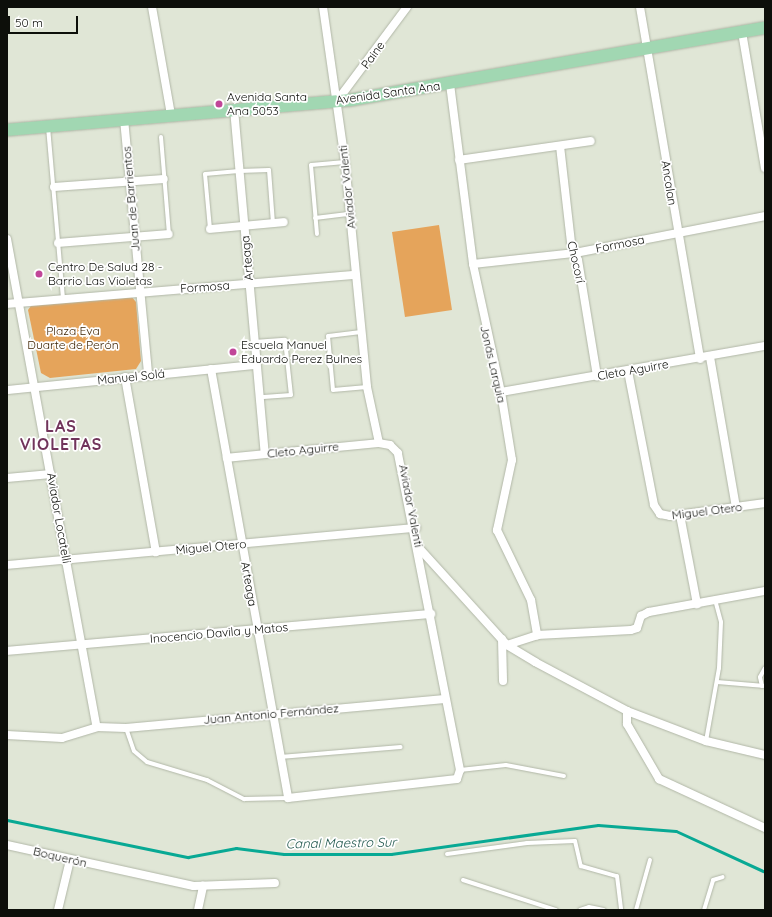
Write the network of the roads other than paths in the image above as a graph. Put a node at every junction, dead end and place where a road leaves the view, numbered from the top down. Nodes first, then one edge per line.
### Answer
1 (152, 7) edge
2 (323, 7) edge
3 (408, 7) edge
4 (640, 7) edge
5 (765, 28) edge
6 (742, 32) junction
7 (647, 50) junction
8 (450, 84) junction
9 (337, 101) junction
10 (234, 109) junction
11 (171, 114) junction
12 (124, 119) junction
13 (48, 127) junction
14 (7, 130) edge
15 (161, 137) dead end
16 (591, 141) dead end
17 (560, 146) junction
18 (459, 160) junction
19 (345, 162) junction
20 (765, 168) edge
21 (239, 171) junction
22 (164, 179) junction
23 (130, 182) junction
24 (54, 188) junction
25 (351, 214) junction
26 (765, 216) edge
27 (315, 218) junction
28 (284, 222) dead end
29 (273, 223) junction
30 (244, 226) junction
31 (210, 229) joint
32 (169, 234) joint
33 (317, 234) dead end
34 (677, 234) junction
35 (135, 236) junction
36 (7, 239) edge
37 (58, 243) junction
38 (575, 253) junction
39 (473, 264) junction
40 (356, 275) junction
41 (249, 283) junction
42 (140, 292) junction
43 (63, 299) junction
44 (20, 303) junction
45 (7, 304) edge
46 (361, 332) junction
47 (254, 342) junction
48 (765, 346) edge
49 (710, 357) junction
50 (700, 359) junction
51 (255, 365) junction
52 (211, 370) junction
53 (628, 371) junction
54 (148, 375) junction
55 (597, 376) junction
56 (125, 377) junction
57 (367, 387) junction
58 (37, 388) junction
59 (7, 390) edge
60 (501, 392) junction
61 (259, 397) junction
62 (379, 443) junction
63 (265, 454) junction
64 (228, 458) junction
65 (51, 474) junction
66 (7, 478) edge
67 (765, 503) edge
68 (736, 507) junction
69 (680, 515) junction
70 (416, 528) junction
71 (242, 544) junction
72 (419, 548) junction
73 (156, 552) junction
74 (67, 560) junction
75 (7, 565) edge
76 (765, 591) edge
77 (714, 600) junction
78 (698, 604) junction
79 (431, 614) junction
80 (258, 630) junction
81 (537, 635) junction
82 (504, 642) junction
83 (82, 644) junction
84 (7, 651) edge
85 (765, 668) edge
86 (503, 681) dead end
87 (717, 682) junction
88 (764, 686) edge
89 (445, 699) junction
90 (627, 711) junction
91 (271, 713) junction
92 (97, 727) junction
93 (126, 728) junction
94 (7, 735) edge
95 (706, 741) junction
96 (402, 747) dead end
97 (765, 755) edge
98 (280, 758) junction
99 (460, 770) junction
100 (564, 776) dead end
101 (288, 798) junction
102 (765, 828) edge
103 (7, 846) edge
104 (447, 854) dead end
105 (70, 860) junction
106 (650, 860) dead end
107 (723, 877) dead end
108 (463, 880) dead end
109 (275, 883) dead end
110 (203, 886) junction
111 (58, 910) edge
112 (198, 910) edge
113 (556, 910) edge
114 (580, 910) edge
115 (604, 910) edge
116 (621, 910) edge
117 (636, 910) edge
118 (704, 910) edge

1 - 11 street
2 - 9 street, Aviador Valenti
3 - 9 street, Paine
4 - 7 street, Ancalan
5 - 6 main road, Avenida Santa Ana
6 - 7 main road, Avenida Santa Ana
6 - 20 street
7 - 8 main road, Avenida Santa Ana
7 - 34 street, Ancalan
8 - 9 main road, Avenida Santa Ana
8 - 18 street, Jonás Larquia
9 - 10 main road, Avenida Santa Ana
9 - 19 street, Aviador Valenti
10 - 11 main road, Avenida Santa Ana
10 - 21 street, Arteaga
11 - 12 main road, Avenida Santa Ana
12 - 13 main road, Avenida Santa Ana
12 - 23 street, Juan de Barrientos
13 - 14 main road, Avenida Santa Ana
13 - 24 lane
15 - 22 lane
16 - 17 street
17 - 18 street
17 - 38 street, Chocorí
18 - 39 street, Jonás Larquia
19 - 25 street, Aviador Valenti
19 - 27 lane
21 - 29 lane
21 - 30 street, Arteaga
21 - 31 lane
22 - 23 street
22 - 32 lane
23 - 24 street
23 - 35 street, Juan de Barrientos
24 - 37 lane
25 - 27 lane
25 - 40 street, Aviador Valenti
26 - 34 street, Formosa
27 - 33 lane
28 - 29 street
29 - 30 street
30 - 31 street
30 - 41 street, Arteaga
32 - 35 street
34 - 38 street, Formosa
34 - 50 street, Ancalan
35 - 37 street
35 - 42 street, Juan de Barrientos
36 - 44 street, Aviador Locatelli
37 - 43 lane
38 - 39 street, Formosa
38 - 55 street, Chocorí
39 - 60 street, Jonás Larquia
40 - 41 street, Formosa
40 - 46 street, Aviador Valenti
41 - 42 street, Formosa
41 - 47 street, Arteaga
42 - 43 street, Formosa
42 - 54 street, Juan de Barrientos
43 - 44 street, Formosa
44 - 45 street, Formosa
44 - 58 street, Aviador Locatelli
46 - 57 street, Aviador Valenti
46 - 57 lane
47 - 51 street, Arteaga
47 - 61 lane
48 - 49 street, Cleto Aguirre
49 - 50 street, Cleto Aguirre
49 - 68 street
50 - 53 street, Cleto Aguirre
51 - 52 street, Manuel Solá
51 - 61 street, Arteaga
52 - 54 street, Manuel Solá
52 - 64 street, Arteaga
53 - 55 street, Cleto Aguirre
53 - 69 street, Miguel Otero
54 - 56 street, Manuel Solá
55 - 60 street, Cleto Aguirre
56 - 58 street, Manuel Solá
56 - 73 street
57 - 62 street, Aviador Valenti
58 - 59 street, Manuel Solá
58 - 65 street, Aviador Locatelli
60 - 81 street, Jonás Larquia
61 - 63 street, Arteaga
62 - 63 street, Cleto Aguirre
62 - 70 street, Aviador Valenti
63 - 64 street, Cleto Aguirre
64 - 71 street, Arteaga
65 - 66 street
65 - 74 street, Aviador Locatelli
67 - 68 street, Miguel Otero
68 - 69 street, Miguel Otero
69 - 78 street
70 - 71 street, Miguel Otero
70 - 72 street, Aviador Valenti
71 - 73 street, Miguel Otero
71 - 80 street, Arteaga
72 - 79 street, Aviador Valenti
72 - 82 street
73 - 74 street, Miguel Otero
74 - 75 street, Miguel Otero
74 - 83 street, Aviador Locatelli
76 - 77 street
77 - 78 street
77 - 87 lane
78 - 81 street
79 - 80 street, Inocencio Davila y Matos
79 - 89 street, Aviador Valenti
80 - 83 street, Inocencio Davila y Matos
80 - 91 street, Arteaga
81 - 82 street
82 - 86 street
82 - 90 street
83 - 84 street, Inocencio Davila y Matos
83 - 92 street, Aviador Locatelli
85 - 88 lane
87 - 88 lane
87 - 95 lane
89 - 91 street, Juan Antonio Fernández
89 - 99 street, Aviador Valenti
90 - 95 street
90 - 102 street
91 - 93 street, Juan Antonio Fernández
91 - 98 street, Arteaga
92 - 93 street, Juan Antonio Fernández
92 - 94 street, Juan Antonio Fernández
93 - 101 lane
95 - 97 street
96 - 98 lane
98 - 101 street, Arteaga
99 - 100 lane
99 - 101 street
103 - 105 street, Boquerón
104 - 116 lane
105 - 110 street, Boquerón
105 - 111 street
106 - 117 lane
107 - 118 lane
108 - 113 lane
109 - 110 street, Boquerón
110 - 112 street
114 - 115 lane

